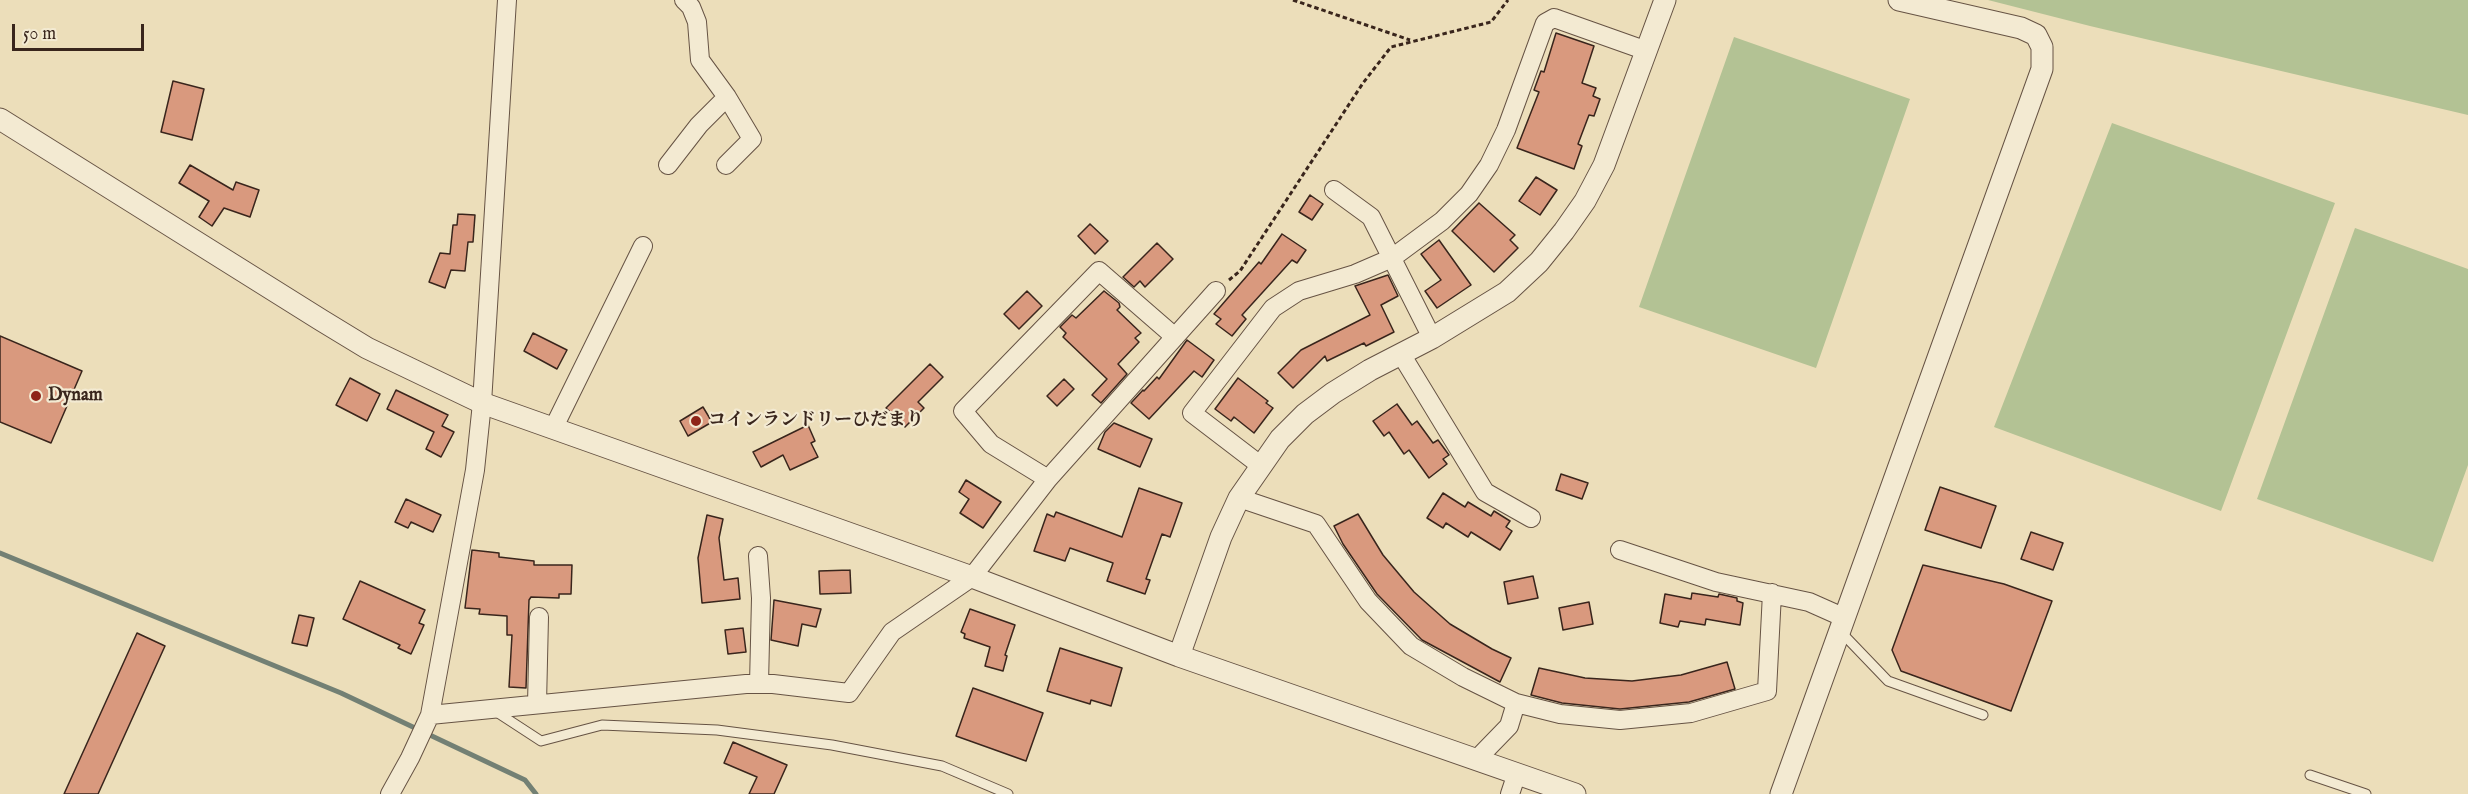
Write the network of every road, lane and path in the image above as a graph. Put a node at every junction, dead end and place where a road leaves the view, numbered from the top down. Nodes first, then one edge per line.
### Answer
1 (507, 0) edge
2 (684, 0) edge
3 (1293, 0) edge
4 (1508, 0) edge
5 (1665, 0) edge
6 (1899, 0) edge
7 (1412, 40) junction
8 (1647, 51) junction
9 (727, 96) junction
10 (0, 119) edge
11 (668, 165) dead end
12 (726, 165) dead end
13 (1334, 190) dead end
14 (643, 246) dead end
15 (1392, 258) junction
16 (1215, 291) joint
17 (1175, 337) junction
18 (1432, 338) junction
19 (1401, 354) junction
20 (482, 404) junction
21 (553, 429) junction
22 (1260, 465) junction
23 (1048, 479) junction
24 (1239, 498) junction
25 (1531, 518) dead end
26 (1620, 550) dead end
27 (758, 556) dead end
28 (972, 577) junction
29 (1772, 592) junction
30 (539, 617) dead end
31 (1842, 625) junction
32 (1179, 656) junction
33 (759, 684) junction
34 (1516, 703) junction
35 (537, 704) junction
36 (493, 709) junction
37 (430, 715) junction
38 (1983, 715) dead end
39 (1477, 759) junction
40 (1517, 773) junction
41 (2310, 775) dead end
42 (390, 794) edge
43 (1008, 794) edge
44 (1510, 794) edge
45 (1575, 794) edge
46 (1781, 794) edge
47 (2366, 794) edge

1 - 20 street
2 - 9 street
3 - 7 path
4 - 7 path
5 - 8 street
6 - 31 street
7 - 16 path
8 - 15 street
8 - 18 street
9 - 11 street
9 - 12 street
10 - 20 street
13 - 15 street
14 - 21 street
15 - 18 street
15 - 22 street
16 - 17 street
17 - 23 street
17 - 23 street
18 - 19 street
19 - 22 street
19 - 25 street
20 - 21 street
20 - 37 street
21 - 28 street
22 - 24 street
23 - 28 street
24 - 32 street
24 - 34 street
26 - 29 street
27 - 33 street
28 - 32 street
28 - 33 street
29 - 31 street
29 - 34 street
30 - 35 street
31 - 38 lane
31 - 46 street
32 - 39 street
33 - 35 street
34 - 39 street
35 - 36 street
36 - 37 street
36 - 43 lane
37 - 42 street
39 - 40 street
40 - 44 street
40 - 45 street
41 - 47 lane

